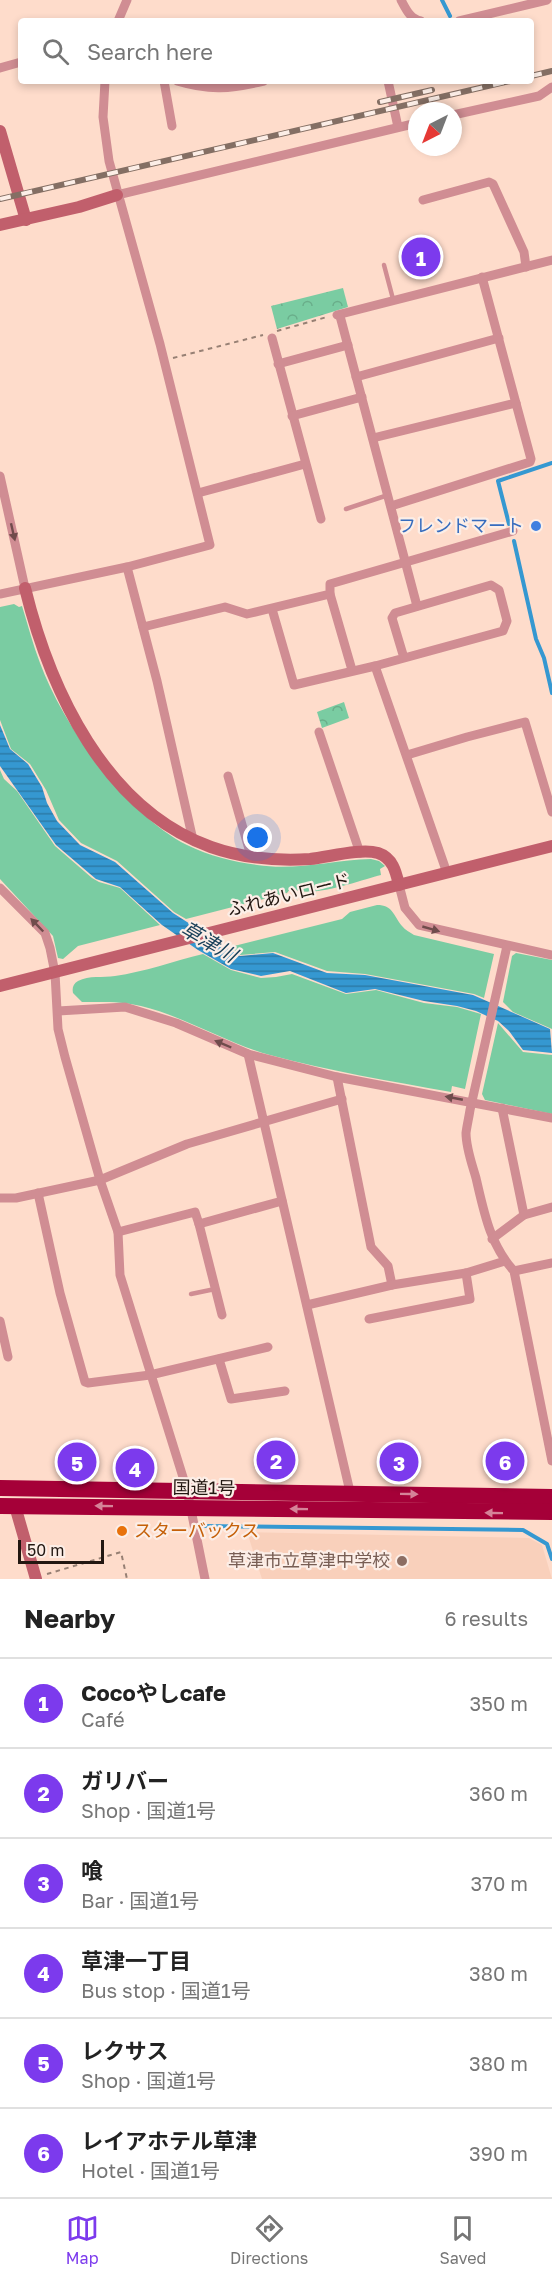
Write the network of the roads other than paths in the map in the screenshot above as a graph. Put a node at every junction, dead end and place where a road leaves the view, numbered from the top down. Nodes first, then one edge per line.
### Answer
1 (127, 0) edge
2 (401, 0) edge
3 (547, 0) edge
4 (119, 18) edge
5 (414, 18) edge
6 (472, 18) edge
7 (18, 63) edge
8 (0, 68) edge
9 (105, 84) edge
10 (165, 84) edge
11 (190, 84) edge
12 (389, 84) edge
13 (231, 85) edge
14 (552, 87) edge
15 (462, 113) edge
16 (408, 125) edge
17 (172, 126) dead end
18 (398, 127) junction
19 (0, 131) edge
20 (117, 195) junction
21 (423, 200) dead end
22 (26, 220) junction
23 (0, 225) edge
24 (552, 260) edge
25 (384, 265) dead end
26 (526, 267) junction
27 (482, 277) junction
28 (393, 299) junction
29 (272, 338) dead end
30 (499, 338) junction
31 (348, 345) junction
32 (278, 364) junction
33 (357, 377) junction
34 (362, 397) junction
35 (516, 403) junction
36 (292, 416) junction
37 (373, 438) junction
38 (305, 464) junction
39 (0, 476) edge
40 (198, 493) junction
41 (388, 495) junction
42 (391, 506) junction
43 (346, 508) dead end
44 (321, 519) dead end
45 (513, 531) dead end
46 (406, 561) junction
47 (127, 567) junction
48 (25, 588) junction
49 (4, 592) edge
50 (330, 594) junction
51 (417, 606) junction
52 (272, 609) junction
53 (143, 627) junction
54 (404, 658) junction
55 (375, 666) junction
56 (352, 670) junction
57 (319, 732) dead end
58 (407, 755) junction
59 (228, 776) dead end
60 (552, 812) edge
61 (193, 840) junction
62 (552, 846) edge
63 (360, 853) junction
64 (251, 856) junction
65 (447, 873) junction
66 (399, 885) junction
67 (0, 888) edge
68 (507, 946) junction
69 (552, 955) edge
70 (55, 973) junction
71 (0, 986) edge
72 (58, 1011) junction
73 (248, 1054) junction
74 (337, 1077) junction
75 (475, 1097) junction
76 (342, 1099) junction
77 (502, 1108) junction
78 (552, 1118) edge
79 (264, 1121) junction
80 (100, 1180) junction
81 (38, 1193) junction
82 (1, 1195) edge
83 (282, 1201) junction
84 (552, 1207) edge
85 (524, 1215) junction
86 (199, 1224) junction
87 (117, 1232) junction
88 (492, 1239) junction
89 (505, 1261) junction
90 (552, 1263) edge
91 (514, 1271) junction
92 (466, 1273) junction
93 (392, 1285) junction
94 (216, 1289) junction
95 (191, 1294) dead end
96 (307, 1305) junction
97 (222, 1315) dead end
98 (369, 1319) dead end
99 (0, 1321) edge
100 (268, 1347) dead end
101 (8, 1357) dead end
102 (219, 1359) junction
103 (150, 1375) junction
104 (285, 1391) dead end
105 (552, 1461) edge
106 (0, 1488) edge
107 (0, 1496) edge
108 (552, 1497) edge
109 (188, 1499) junction
110 (351, 1502) junction
111 (8, 1506) edge
112 (552, 1512) edge
113 (36, 1578) edge
114 (205, 1579) edge

1 - 4 street
2 - 5 street
3 - 6 street
7 - 8 street
9 - 20 street
10 - 17 street
11 - 13 street
12 - 18 street
14 - 15 street
16 - 18 street
18 - 20 street
19 - 22 street
20 - 22 street
20 - 40 street
21 - 26 street
22 - 23 street
24 - 26 street
25 - 28 lane
26 - 27 street
27 - 28 street
27 - 30 street
28 - 31 street
29 - 32 street
30 - 33 street
30 - 35 street
31 - 32 street
31 - 33 street
32 - 36 street
33 - 34 street
34 - 36 street
34 - 37 street
35 - 37 street
35 - 42 street
36 - 38 street
37 - 41 street
38 - 40 street
38 - 44 street
39 -> 48 street
40 - 47 street
41 - 42 street
41 - 43 lane
42 - 46 street
45 - 46 street
46 - 50 street
46 - 51 street
47 - 48 street
47 - 53 street
48 - 49 street
48 - 61 street
50 - 52 street
50 - 56 street
51 - 54 street
51 - 54 street
52 - 53 street
52 - 56 street
53 - 61 street
54 - 55 street
55 - 56 street
55 - 58 street
57 - 63 street
58 - 60 street
58 - 65 street
59 - 64 street
61 - 64 street
62 - 65 street, ふれあいロード
63 - 64 street
63 - 66 street
65 - 66 street, ふれあいロード
66 -> 68 street
66 - 70 street, ふれあいロード
70 -> 67 street
68 - 69 street
68 - 75 street
70 - 71 street, ふれあいロード
70 - 72 street
73 -> 72 street
72 - 80 street
73 - 74 street
73 - 79 street
75 -> 74 street
74 - 76 street
75 - 77 street
75 - 88 street
76 - 79 street
76 - 93 street
77 - 78 street
77 - 85 street
79 - 80 street
79 - 83 street
80 - 81 street
80 - 87 street
81 - 82 street
81 - 103 street
83 - 86 street
83 - 96 street
84 - 85 street
85 - 88 street
86 - 87 street
86 - 94 street
87 - 103 street
88 - 89 street
89 - 91 street
89 - 92 street
90 - 91 street
91 - 105 street
92 - 93 street
92 - 98 street
93 - 96 street
94 - 95 lane
94 - 97 street
96 - 110 street
99 - 101 street
100 - 102 street
102 - 103 street
102 - 104 street
103 - 109 street
106 - 109 highway, 国道1号
107 - 111 street
110 -> 108 highway, 国道1号
109 - 110 highway, 国道1号
109 -> 111 highway, 国道1号
109 - 114 street
112 -> 110 highway, 国道1号
111 - 113 street

